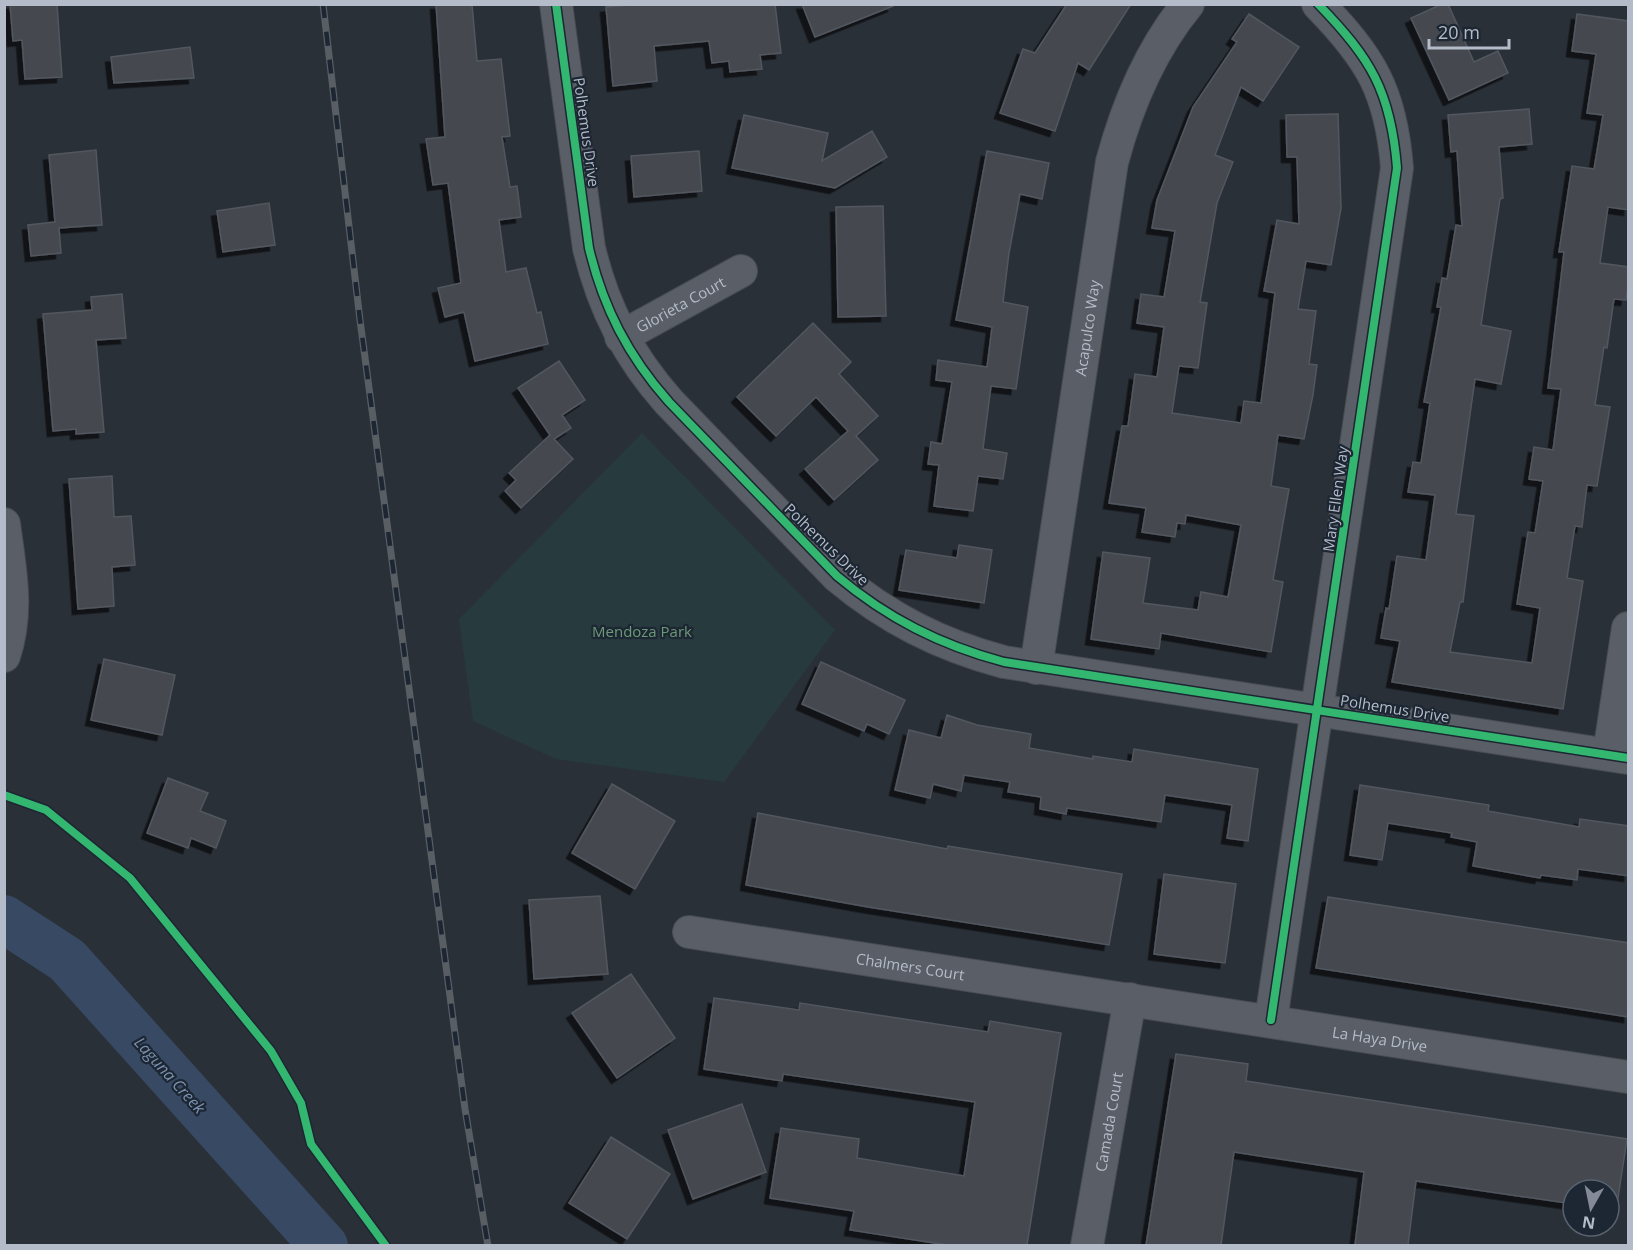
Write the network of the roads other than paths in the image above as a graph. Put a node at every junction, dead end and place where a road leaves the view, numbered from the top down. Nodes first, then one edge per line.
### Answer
1 (556, 4) edge
2 (1188, 4) edge
3 (1318, 4) edge
4 (741, 272) dead end
5 (621, 337) junction
6 (4, 524) edge
7 (1629, 628) edge
8 (4, 656) edge
9 (1036, 668) junction
10 (1318, 710) junction
11 (1619, 756) edge
12 (689, 932) dead end
13 (1130, 999) junction
14 (1271, 1020) junction
15 (1629, 1077) edge
16 (1088, 1245) edge

1 - 5 street, Polhemus Drive
2 - 9 street, Acapulco Way
3 - 10 street, Mary Ellen Way
4 - 5 street, Glorieta Court
5 - 9 street, Polhemus Drive
6 - 8 street
7 - 11 street
9 - 10 street, Polhemus Drive
10 - 11 street, Polhemus Drive
10 - 14 street, Mary Ellen Way
12 - 13 street, Chalmers Court
13 - 14 street, La Haya Drive
13 - 16 street, Camada Court
14 - 15 street, La Haya Drive

